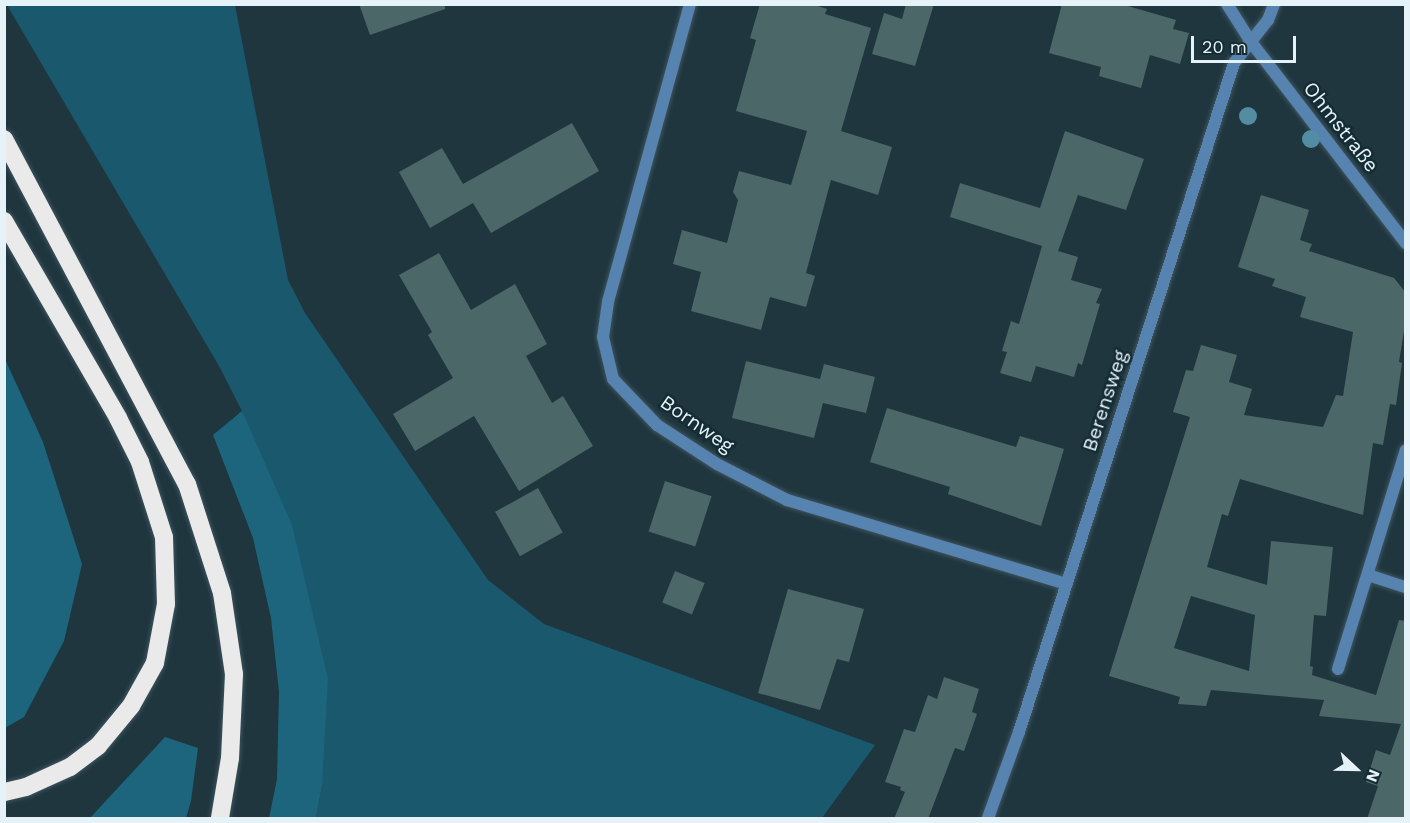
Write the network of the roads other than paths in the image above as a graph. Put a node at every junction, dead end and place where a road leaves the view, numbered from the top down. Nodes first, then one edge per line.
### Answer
1 (690, 4) edge
2 (1227, 4) edge
3 (1274, 4) edge
4 (1251, 42) junction
5 (4, 139) edge
6 (4, 221) edge
7 (1406, 243) edge
8 (1406, 450) edge
9 (1368, 575) junction
10 (1067, 584) junction
11 (1406, 587) edge
12 (1338, 669) dead end
13 (4, 792) edge
14 (219, 819) edge
15 (988, 819) edge

1 - 10 street, Bornweg
2 - 4 street, Ohmstraße
3 - 4 street, Berensweg
4 - 7 street, Ohmstraße
4 - 10 street, Berensweg
5 - 14 highway
6 - 13 highway
8 - 9 street
9 - 11 street
9 - 12 street
10 - 15 street, Berensweg

